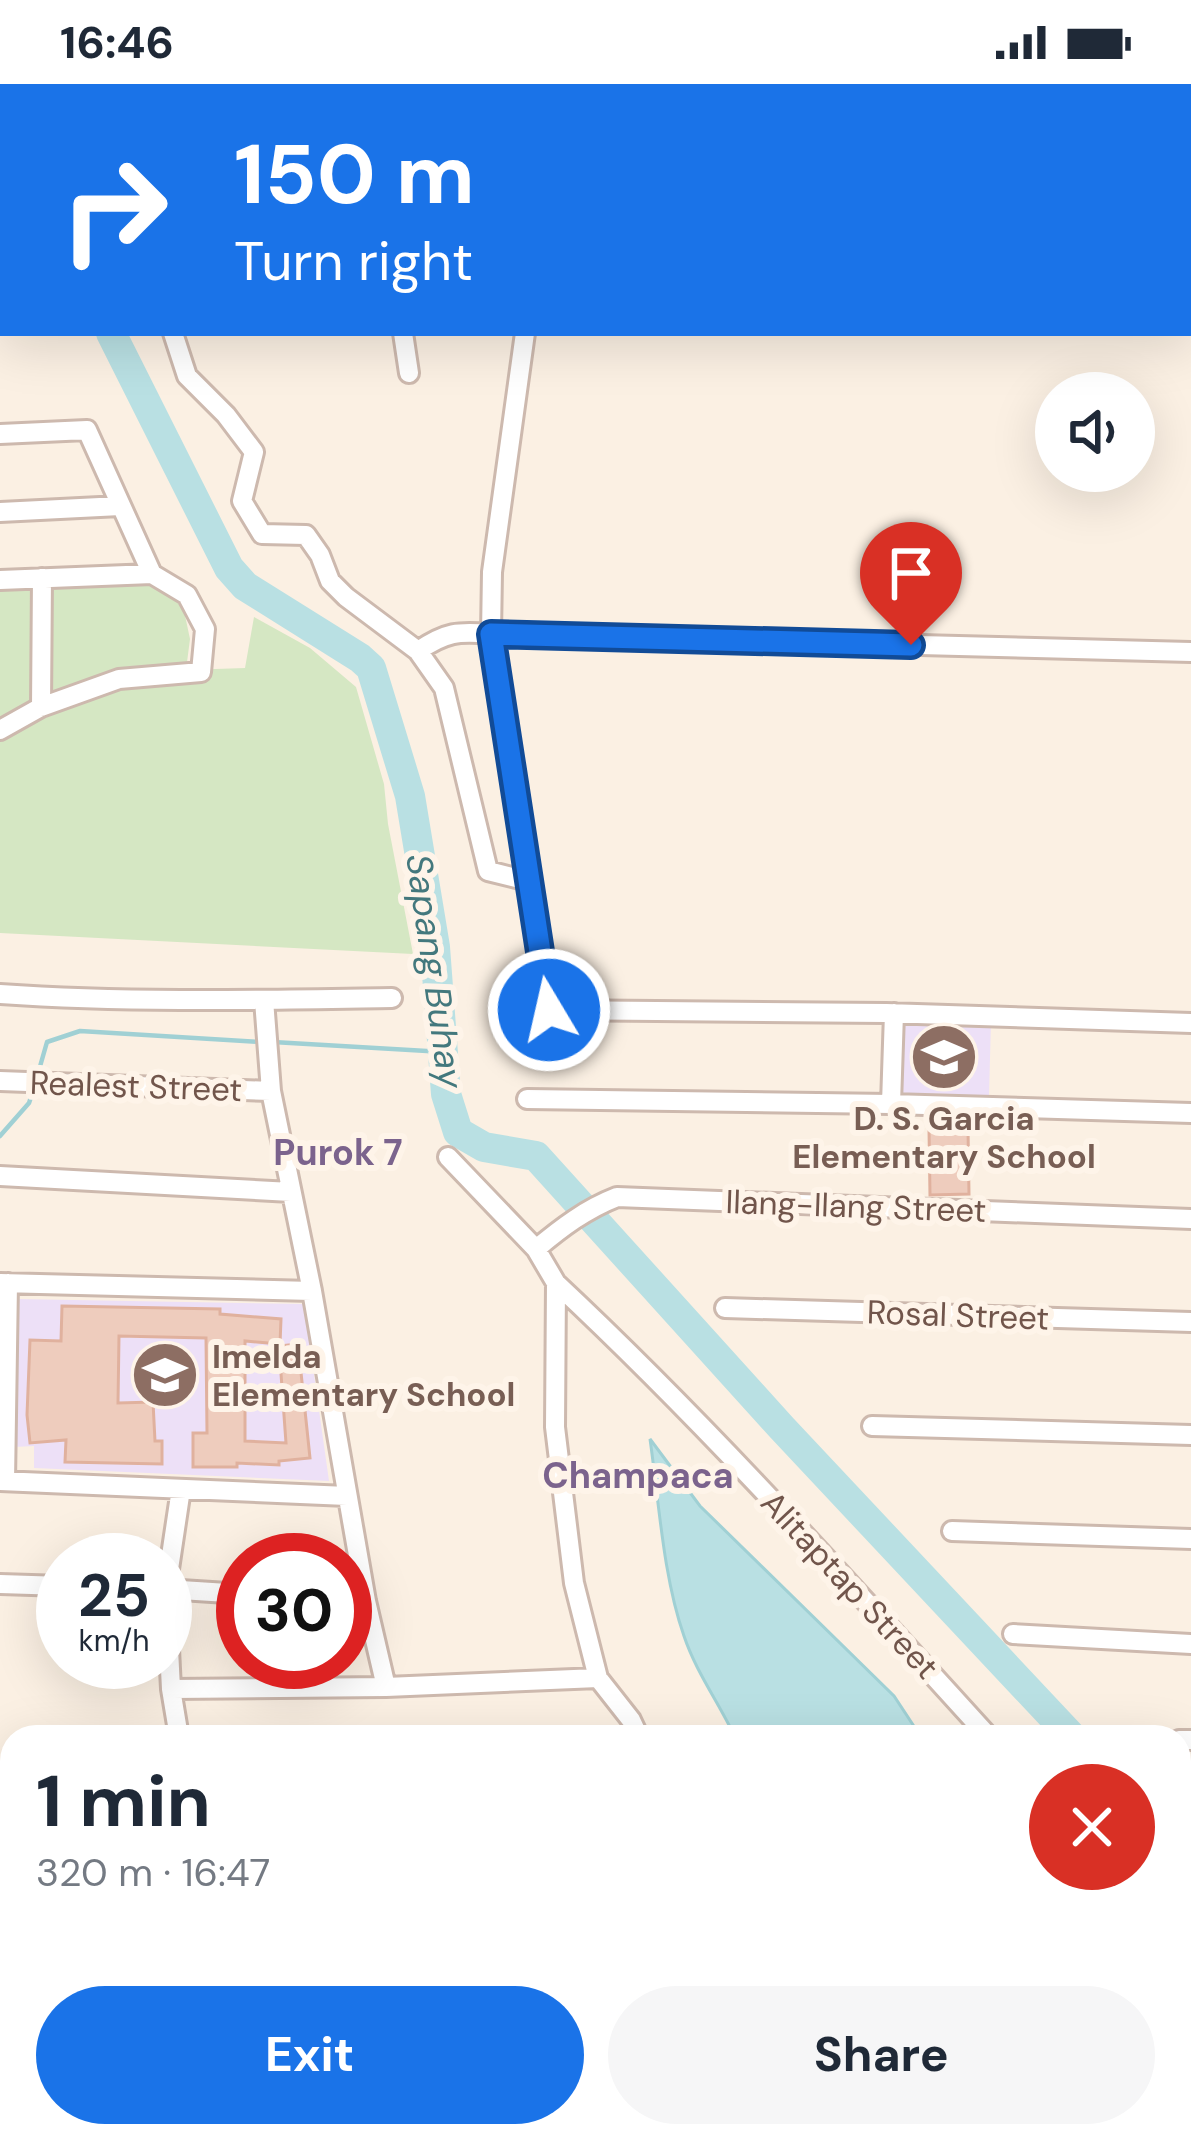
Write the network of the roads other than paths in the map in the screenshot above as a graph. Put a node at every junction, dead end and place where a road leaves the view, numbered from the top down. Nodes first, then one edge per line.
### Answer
1 (174, 336) edge
2 (404, 336) edge
3 (525, 336) edge
4 (410, 373) dead end
5 (0, 434) edge
6 (120, 506) junction
7 (0, 512) edge
8 (152, 574) junction
9 (42, 578) junction
10 (0, 580) edge
11 (491, 634) junction
12 (418, 651) junction
13 (1191, 652) edge
14 (40, 707) junction
15 (0, 730) edge
16 (528, 881) junction
17 (0, 994) edge
18 (392, 998) dead end
19 (264, 1000) junction
20 (894, 1013) junction
21 (1191, 1023) edge
22 (0, 1081) edge
23 (272, 1091) junction
24 (527, 1099) dead end
25 (891, 1104) junction
26 (1191, 1113) edge
27 (448, 1157) dead end
28 (0, 1176) edge
29 (291, 1192) junction
30 (1191, 1220) edge
31 (536, 1249) junction
32 (4, 1282) edge
33 (556, 1282) junction
34 (312, 1291) junction
35 (725, 1308) dead end
36 (1191, 1322) edge
37 (3, 1370) edge
38 (872, 1426) dead end
39 (1191, 1435) edge
40 (3, 1481) edge
41 (182, 1489) junction
42 (347, 1496) junction
43 (952, 1531) dead end
44 (175, 1533) edge
45 (354, 1533) edge
46 (1191, 1539) edge
47 (0, 1584) edge
48 (36, 1585) edge
49 (372, 1627) edge
50 (1013, 1634) dead end
51 (1191, 1644) edge
52 (598, 1678) junction
53 (386, 1687) junction
54 (171, 1689) edge
55 (192, 1689) edge
56 (176, 1725) edge
57 (633, 1725) edge
58 (978, 1725) edge

1 - 12 street
2 - 4 street
3 - 11 street
5 - 6 street
6 - 7 street
6 - 8 street
8 - 9 street
8 - 14 street
9 - 10 street
9 - 14 street
11 - 12 street
11 - 13 street
11 - 16 street
12 - 16 street
14 - 15 street
16 - 20 street
17 - 19 street
18 - 19 street
19 - 23 street
20 - 21 street
20 - 25 street
22 - 23 street, Realest Street
23 - 29 street
24 - 25 street
25 - 26 street
27 - 31 street, Alitaptap Street
28 - 29 street
29 - 34 street
30 - 31 street, Ilang-Ilang Street
31 - 33 street, Alitaptap Street
32 - 34 street
32 - 37 street
33 - 52 street
33 - 58 street, Alitaptap Street
34 - 42 street
35 - 36 street, Rosal Street
37 - 40 street
38 - 39 street
40 - 41 street
41 - 42 street
41 - 44 street
42 - 45 street
43 - 46 street
47 - 48 street
49 - 53 street
50 - 51 street
52 - 53 street
52 - 57 street
53 - 55 street
54 - 56 street

